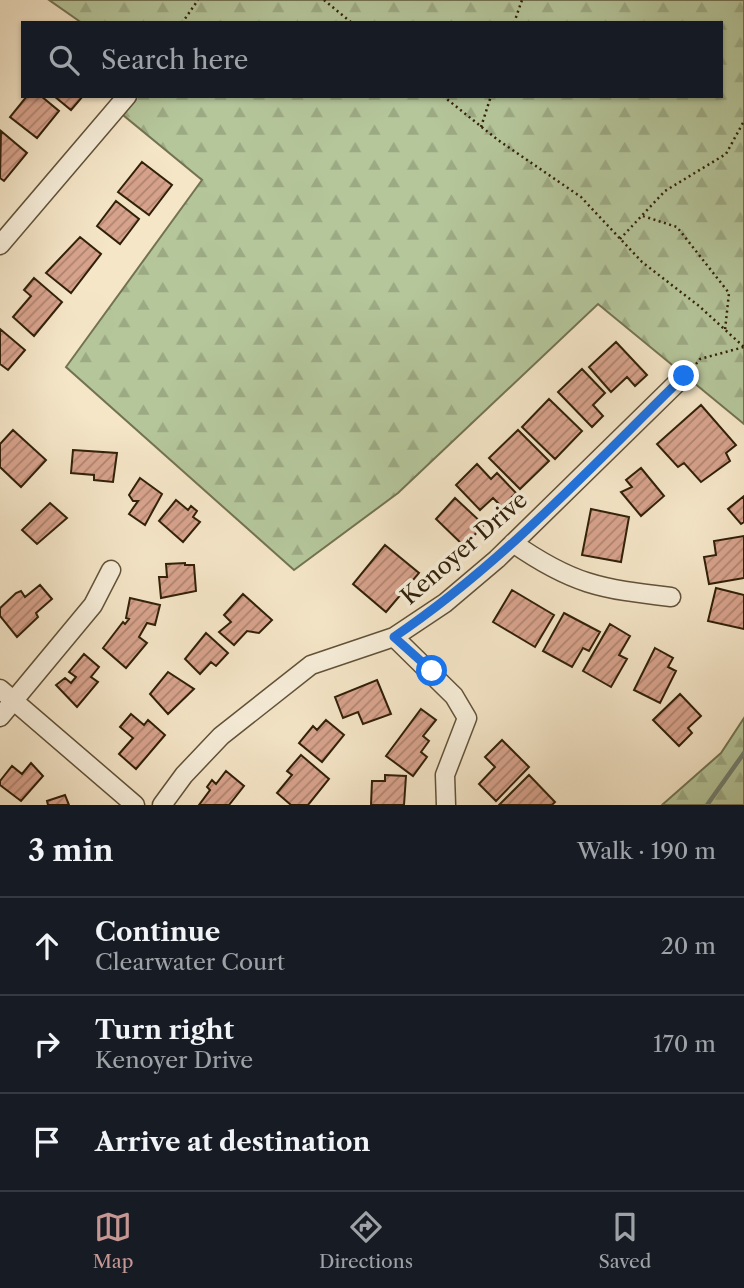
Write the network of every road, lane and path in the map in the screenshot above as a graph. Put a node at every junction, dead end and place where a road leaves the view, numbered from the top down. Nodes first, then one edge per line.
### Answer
1 (198, 0) edge
2 (324, 0) edge
3 (522, 0) edge
4 (183, 21) edge
5 (350, 21) edge
6 (515, 21) edge
7 (125, 98) edge
8 (445, 98) edge
9 (490, 98) edge
10 (744, 121) edge
11 (481, 127) junction
12 (643, 216) junction
13 (620, 239) junction
14 (0, 245) edge
15 (725, 330) junction
16 (744, 347) edge
17 (684, 376) joint
18 (513, 543) junction
19 (111, 570) dead end
20 (671, 597) dead end
21 (394, 637) junction
22 (0, 689) edge
23 (15, 701) junction
24 (0, 717) edge
25 (135, 805) edge
26 (162, 805) edge
27 (446, 805) edge

1 - 4 path
2 - 5 path
3 - 6 path
7 - 14 street
8 - 11 path
9 - 11 path
10 - 12 path
11 - 13 path
12 - 13 path
12 - 15 path
13 - 15 path
15 - 16 path
16 - 17 path
17 - 18 street, Kenoyer Drive
18 - 20 street
18 - 21 street, Kenoyer Drive
19 - 23 street
21 - 26 street, Kenoyer Drive
21 - 27 street
22 - 23 street
23 - 24 street
23 - 25 street

